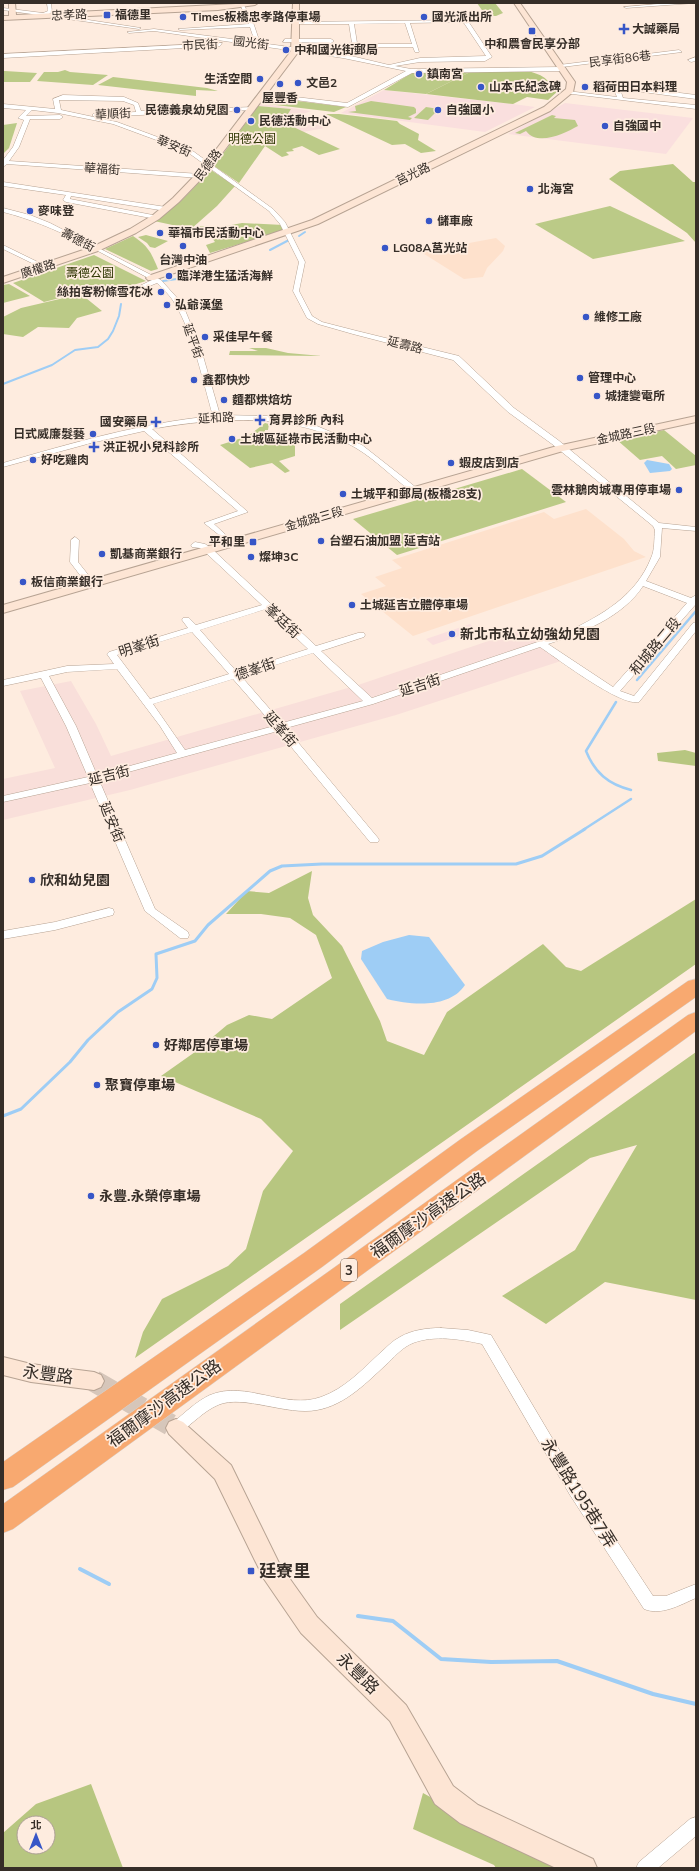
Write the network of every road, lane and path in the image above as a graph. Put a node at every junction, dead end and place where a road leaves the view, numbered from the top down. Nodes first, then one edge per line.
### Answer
1 (49, 3) edge
2 (255, 3) edge
3 (296, 3) edge
4 (517, 3) edge
5 (693, 3) edge
6 (625, 4) edge
7 (662, 4) edge
8 (3, 5) edge
9 (242, 5) junction
10 (3, 9) edge
11 (12, 9) edge
12 (43, 15) junction
13 (53, 16) junction
14 (3, 18) edge
15 (351, 22) junction
16 (295, 23) junction
17 (408, 24) junction
18 (252, 25) junction
19 (154, 30) junction
20 (129, 32) dead end
21 (330, 41) dead end
22 (251, 43) junction
23 (258, 43) junction
24 (355, 44) junction
25 (295, 45) junction
26 (369, 46) junction
27 (415, 46) junction
28 (359, 51) junction
29 (679, 52) dead end
30 (3, 56) edge
31 (420, 60) junction
32 (373, 63) junction
33 (387, 66) junction
34 (562, 67) junction
35 (410, 71) junction
36 (567, 93) junction
37 (261, 95) junction
38 (696, 97) edge
39 (621, 99) junction
40 (3, 106) edge
41 (696, 107) edge
42 (252, 108) junction
43 (30, 109) junction
44 (58, 111) junction
45 (140, 112) junction
46 (78, 116) junction
47 (27, 119) junction
48 (4, 163) edge
49 (210, 164) junction
50 (200, 176) junction
51 (3, 184) edge
52 (70, 194) junction
53 (166, 209) junction
54 (3, 210) edge
55 (156, 217) junction
56 (289, 232) junction
57 (3, 247) edge
58 (95, 249) junction
59 (44, 267) junction
60 (154, 279) junction
61 (3, 280) edge
62 (135, 290) dead end
63 (696, 412) edge
64 (217, 417) junction
65 (696, 419) edge
66 (146, 428) junction
67 (558, 445) junction
68 (3, 465) edge
69 (410, 486) junction
70 (657, 524) junction
71 (696, 529) edge
72 (223, 536) junction
73 (75, 540) dead end
74 (195, 545) junction
75 (208, 550) junction
76 (86, 577) junction
77 (640, 584) junction
78 (3, 601) edge
79 (693, 602) edge
80 (268, 606) junction
81 (3, 609) edge
82 (186, 620) dead end
83 (696, 625) edge
84 (195, 629) junction
85 (361, 635) dead end
86 (543, 645) junction
87 (313, 649) junction
88 (120, 666) junction
89 (44, 675) junction
90 (236, 676) junction
91 (3, 683) edge
92 (614, 692) junction
93 (370, 702) junction
94 (148, 703) junction
95 (281, 728) junction
96 (183, 755) junction
97 (93, 779) junction
98 (3, 799) edge
99 (374, 840) dead end
100 (109, 912) dead end
101 (184, 934) dead end
102 (3, 935) edge
103 (696, 986) edge
104 (696, 1020) edge
105 (3, 1366) edge
106 (94, 1380) tunnel mouth
107 (176, 1428) joint
108 (3, 1478) edge
109 (3, 1520) edge
110 (696, 1591) edge
111 (696, 1825) edge
112 (584, 1868) edge
113 (646, 1868) edge

1 - 12 street
2 - 9 street, 忠孝路
3 - 16 street
4 - 34 street
5 - 7 street
6 - 7 street
8 - 11 street
9 - 13 street, 忠孝路
9 - 18 street
10 - 11 street
11 - 12 street
11 - 13 street, 忠孝路
11 - 14 street, 忠孝路
12 - 13 street
13 - 19 street
15 - 16 street
15 - 17 street
15 - 24 street
16 - 25 street
17 - 27 street
17 - 31 street
18 - 19 street
18 - 23 street
19 - 20 street, 國光街
19 - 22 street, 國光街
21 - 25 street
22 - 23 street, 市民街
22 - 25 street, 國光街
22 - 30 street, 市民街
23 - 25 street, 市民街
24 - 26 street
24 - 28 street
25 - 32 street, 國光街
25 - 37 street, 民德路
26 - 27 street
26 - 28 street
27 - 31 street
28 - 32 street
29 - 34 street, 民享街86巷
31 - 33 street
32 - 33 street, 國光街
33 - 35 street, 國光街
34 - 35 street, 國光街
34 - 36 street
35 - 37 street
36 - 39 street
36 - 56 street, 莒光路
37 - 42 street, 民德路
38 - 39 street
39 - 41 street
40 - 43 street, 華安街
42 - 45 street, 華順街
42 - 49 street, 民德路
43 - 44 street, 華安街
43 - 47 street
44 - 45 street
44 - 46 street, 華安街
45 - 46 street, 華順街
46 - 47 street, 華順街
46 - 49 street, 華安街
47 - 48 street
48 - 50 street, 華福街
49 - 50 street, 民德路
49 - 56 street, 華安街
50 - 53 street, 民德路
51 - 52 street
52 - 53 street
52 - 55 street
53 - 55 street, 民德路
54 - 58 street, 壽德街
55 - 58 street, 民德路
56 - 60 street, 莒光路
56 - 67 street, 延壽路
57 - 59 street
58 - 59 street, 廣權路
58 - 60 street, 壽德街
59 - 61 street, 廣權路
60 - 62 street
60 - 64 street, 延平街
63 - 67 street, 金城路三段
64 - 66 street, 延和路
64 - 69 street, 延和路
65 - 67 street, 金城路三段
66 - 68 street, 延和路
66 - 72 street
67 - 69 street, 金城路三段
67 - 70 street
69 - 72 street, 金城路三段
69 - 75 street, 金城路三段
70 - 71 street
70 - 77 street, 延吉街
72 - 74 street, 金城路三段
73 - 76 street
74 - 75 street, 峯廷街
74 - 76 street, 金城路三段
75 - 80 street, 峯廷街
75 - 81 street, 金城路三段
76 - 78 street, 金城路三段
77 - 79 street
77 - 86 street, 延吉街
79 - 92 street, 和城路二段
80 - 84 street, 明峯街
80 - 87 street, 峯廷街
82 - 84 street, 延峯街
83 - 92 street, 和城路二段
84 - 88 street, 明峯街
84 - 90 street, 延峯街
85 - 87 street, 德峯街
86 - 92 street
86 - 93 street, 延吉街
87 - 90 street, 德峯街
87 - 93 street, 峯廷街
88 - 89 street, 明峯街
88 - 94 street
89 - 91 street, 明峯街
89 - 97 street, 延安街
90 - 94 street, 德峯街
90 - 95 street, 延峯街
93 - 95 street, 延吉街
94 - 96 street
95 - 96 street, 延吉街
95 - 99 street, 延峯街
96 - 97 street, 延吉街
97 - 98 street, 延吉街
97 - 101 street, 延安街
100 - 102 street
103 - 108 highway, 福爾摩沙高速公路 / 3
104 - 109 highway, 福爾摩沙高速公路 / 3
105 - 106 street, 永豐路
107 - 110 street, 永豐路195巷7弄
107 - 112 street, 永豐路
111 - 113 street

